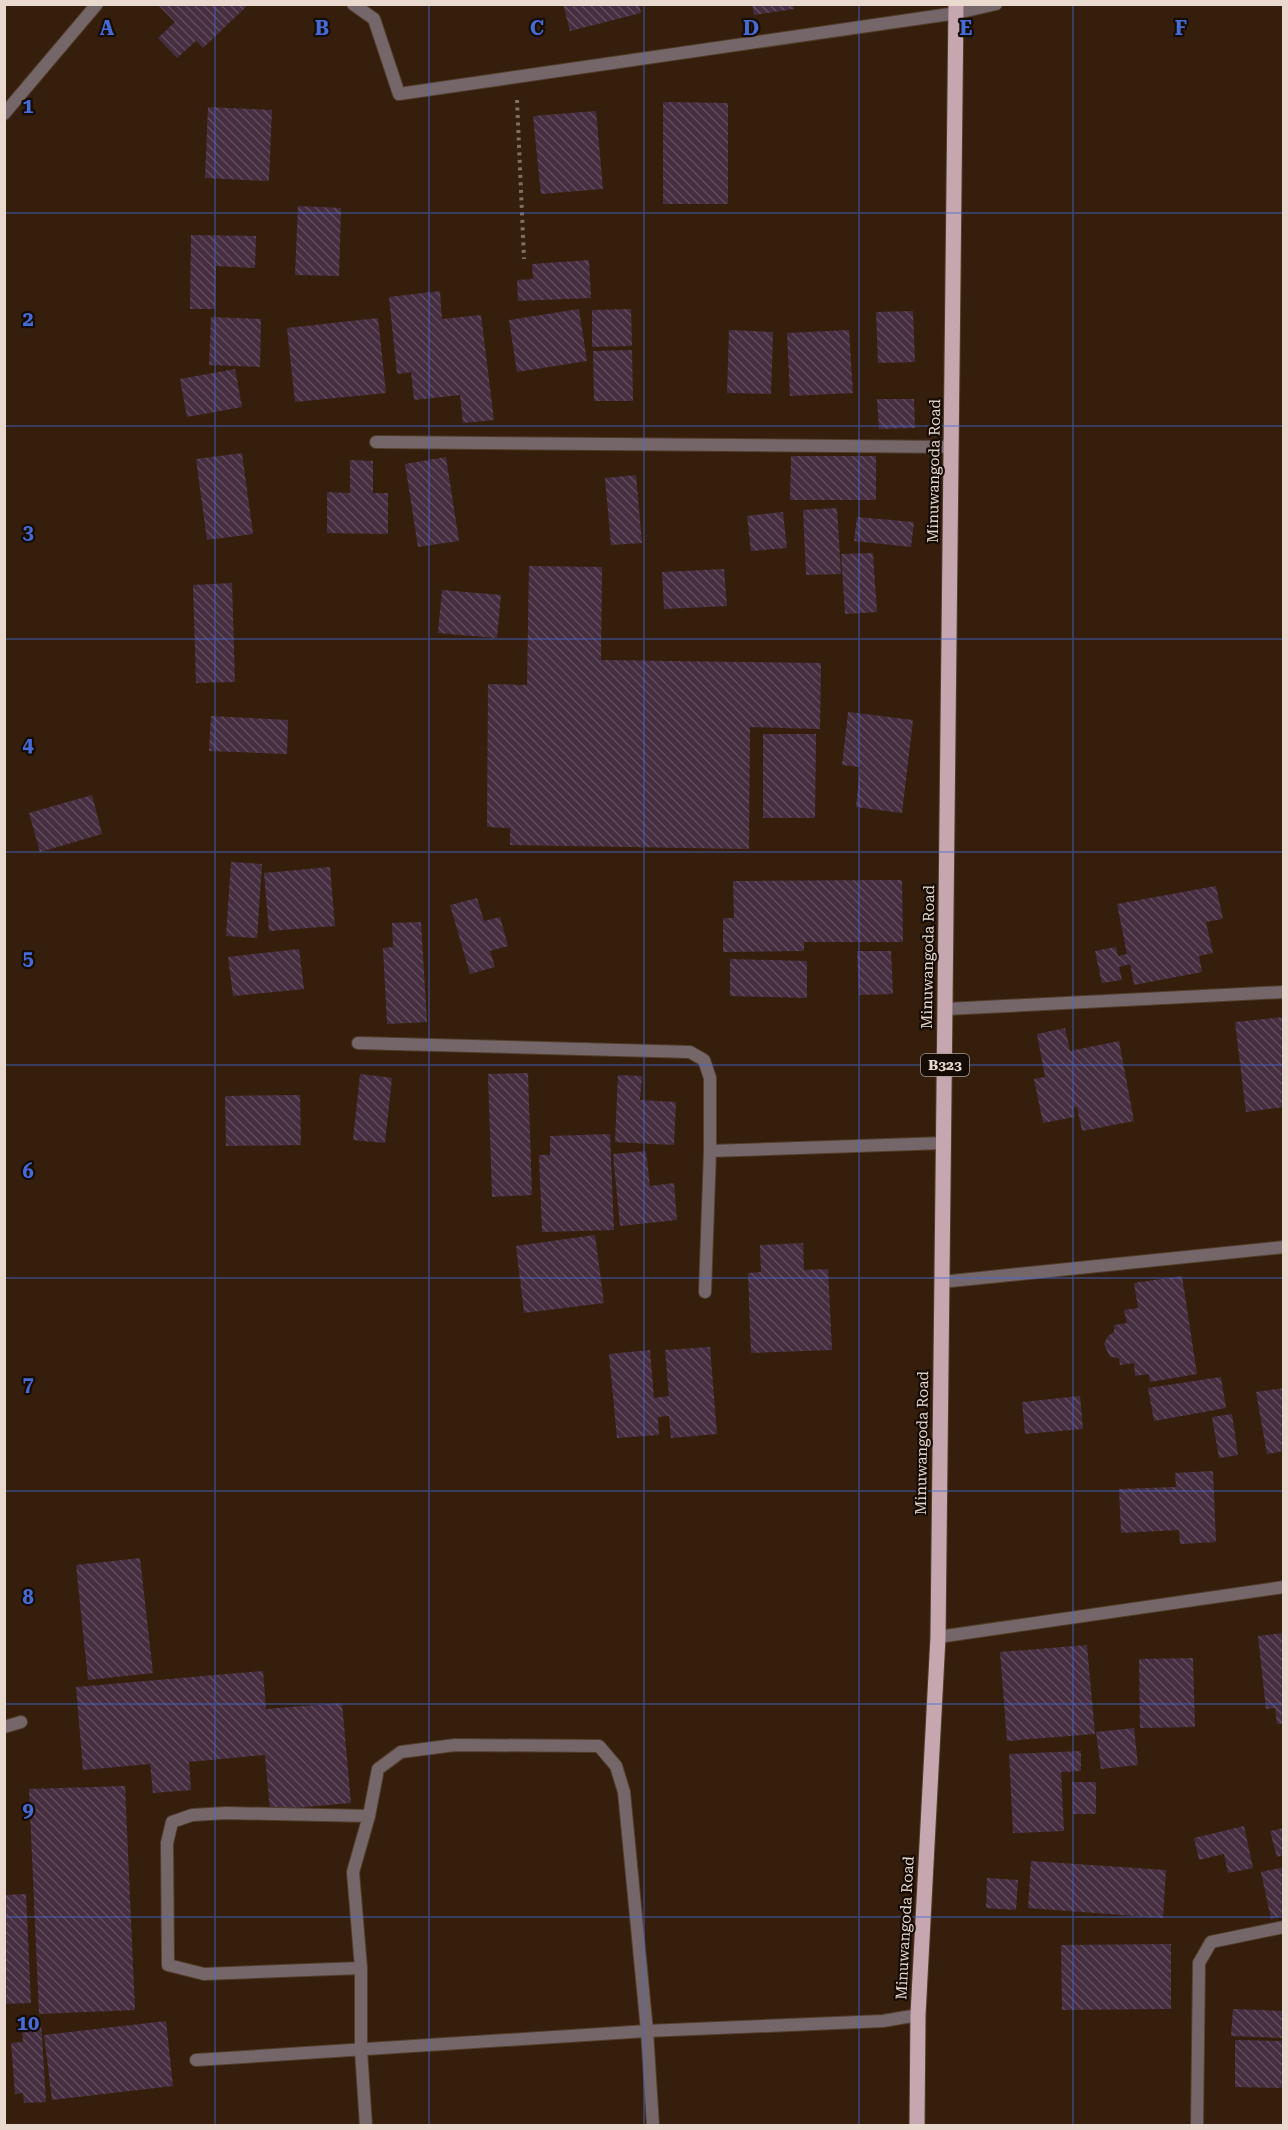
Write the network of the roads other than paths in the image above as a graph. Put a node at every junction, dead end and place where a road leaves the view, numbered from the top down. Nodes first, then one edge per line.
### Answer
1 (97, 4) edge
2 (354, 4) edge
3 (996, 4) edge
4 (957, 9) edge
5 (4, 114) edge
6 (376, 442) dead end
7 (952, 447) junction
8 (1284, 992) edge
9 (946, 1009) junction
10 (358, 1043) dead end
11 (944, 1143) junction
12 (710, 1151) junction
13 (1284, 1247) edge
14 (941, 1282) junction
15 (705, 1292) dead end
16 (1284, 1587) edge
17 (938, 1637) junction
18 (21, 1722) dead end
19 (4, 1726) edge
20 (369, 1816) junction
21 (1284, 1927) edge
22 (361, 1968) junction
23 (918, 2015) junction
24 (647, 2031) junction
25 (361, 2050) junction
26 (196, 2060) dead end
27 (366, 2126) edge
28 (653, 2126) edge
29 (917, 2126) edge
30 (1197, 2126) edge

1 - 5 street
2 - 4 street
3 - 4 street
4 - 7 main road, Minuwangoda Road / B323
6 - 7 street
7 - 9 main road, Minuwangoda Road / B323
8 - 9 street
9 - 11 main road, Minuwangoda Road / B323
10 - 12 street
11 - 12 street
11 - 14 main road, Minuwangoda Road / B323
12 - 15 street
13 - 14 street
14 - 17 main road, Minuwangoda Road / B323
16 - 17 street
17 - 23 main road, Minuwangoda Road / B323
18 - 19 street
20 - 22 street
20 - 22 street
20 - 24 street
21 - 30 street
22 - 25 street
23 - 24 street
23 - 29 main road, Minuwangoda Road / B323
24 - 25 street
24 - 28 street
25 - 26 street
25 - 27 street

